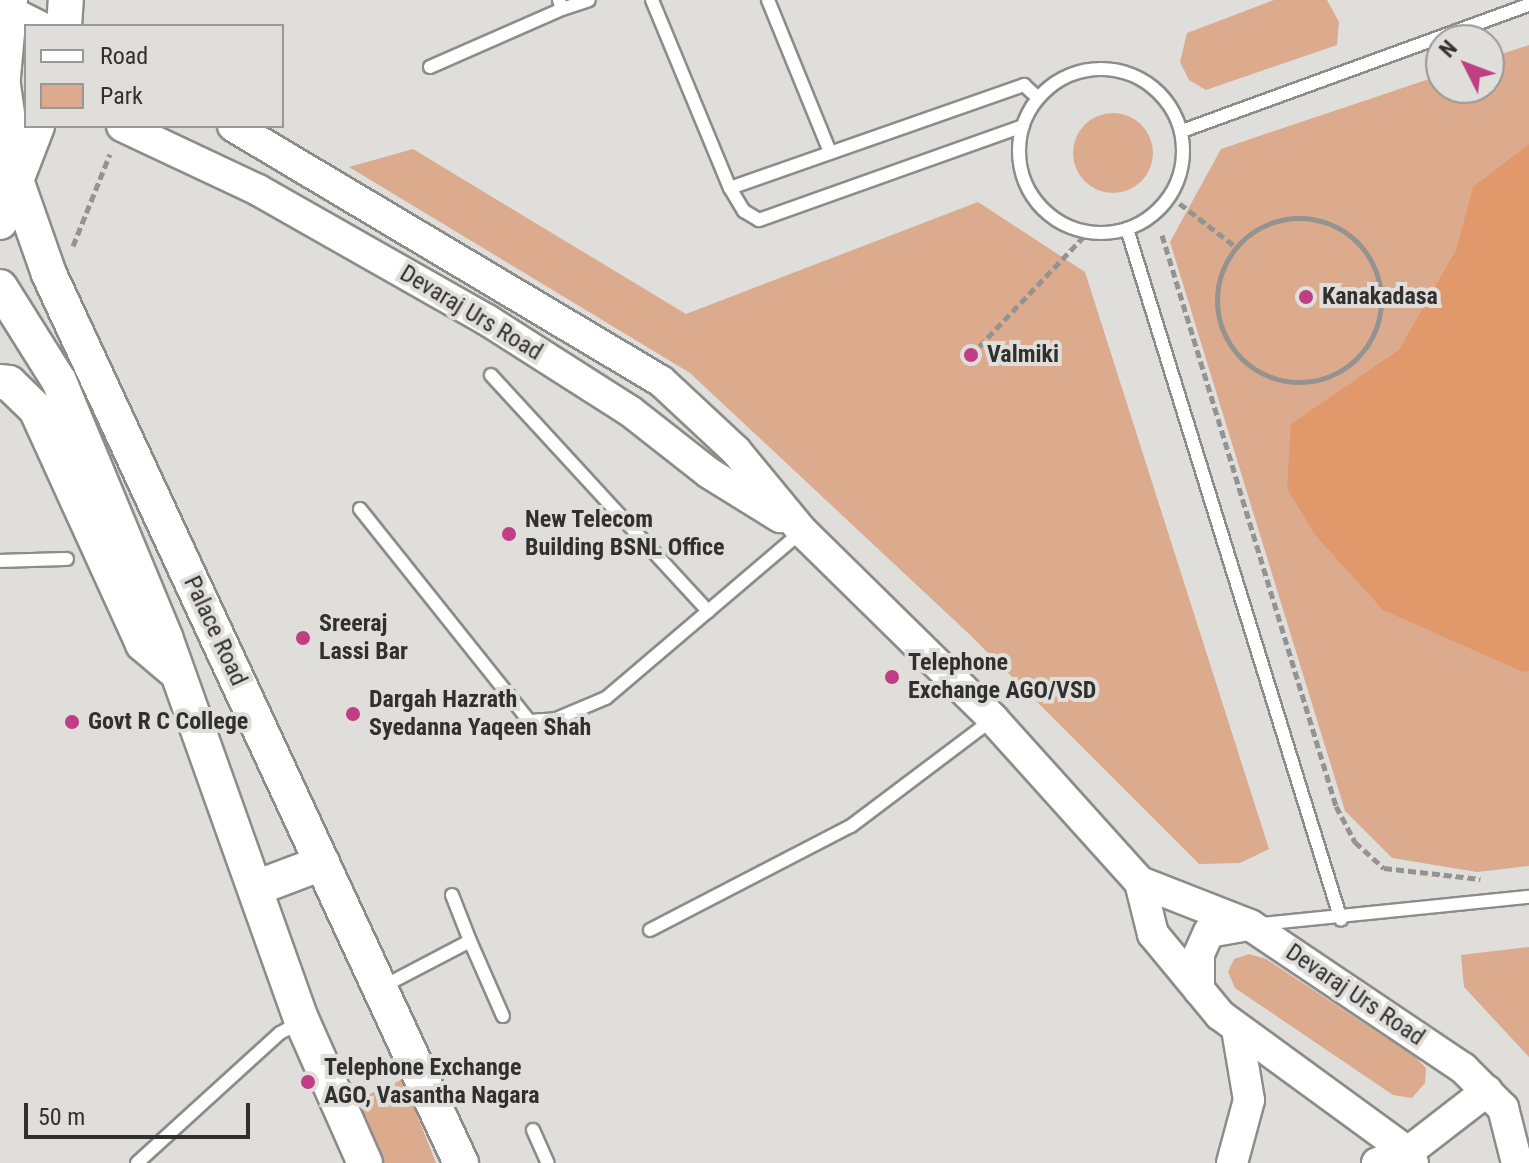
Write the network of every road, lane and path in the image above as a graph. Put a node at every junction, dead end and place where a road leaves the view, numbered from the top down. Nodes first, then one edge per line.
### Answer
1 (66, 0) edge
2 (589, 0) edge
3 (653, 0) edge
4 (768, 0) edge
5 (561, 4) edge
6 (1529, 5) edge
7 (21, 13) edge
8 (64, 24) edge
9 (430, 67) dead end
10 (8, 73) edge
11 (1038, 98) junction
12 (1023, 126) junction
13 (36, 128) edge
14 (126, 128) edge
15 (236, 128) edge
16 (1182, 131) junction
17 (830, 152) junction
18 (110, 154) dead end
19 (17, 183) junction
20 (730, 188) junction
21 (1170, 196) junction
22 (0, 222) edge
23 (1127, 229) junction
24 (1088, 232) junction
25 (1162, 235) dead end
26 (1236, 247) junction
27 (72, 250) dead end
28 (0, 287) edge
29 (971, 355) dead end
30 (491, 375) dead end
31 (0, 382) edge
32 (360, 509) dead end
33 (802, 531) junction
34 (67, 559) dead end
35 (0, 561) edge
36 (708, 611) junction
37 (175, 671) junction
38 (993, 719) junction
39 (322, 863) junction
40 (1491, 880) dead end
41 (1140, 882) junction
42 (256, 888) junction
43 (452, 895) dead end
44 (1529, 897) edge
45 (1341, 920) junction
46 (1250, 925) junction
47 (650, 930) dead end
48 (470, 941) junction
49 (382, 987) junction
50 (1199, 990) junction
51 (503, 1016) dead end
52 (302, 1021) junction
53 (1237, 1029) junction
54 (1487, 1091) junction
55 (533, 1130) dead end
56 (1410, 1158) edge
57 (137, 1163) edge
58 (365, 1163) edge
59 (461, 1163) edge
60 (548, 1163) edge
61 (1232, 1163) edge
62 (1377, 1163) edge
63 (1517, 1163) edge

1 - 8 main road
2 - 5 lane
3 - 20 lane
4 - 17 lane
5 - 9 lane
6 - 16 lane
7 - 10 main road, Palace Road
10 - 19 main road, Palace Road
11 - 12 lane
11 - 16 lane
11 - 17 lane
12 - 20 lane
12 - 24 lane
13 - 19 main road
14 - 33 street, Devaraj Urs Road
15 - 33 street, Devaraj Urs Road
16 - 21 lane
17 - 20 lane
18 - 27 path
19 - 22 main road
19 - 39 main road, Palace Road
21 - 23 lane
21 - 26 path
23 - 24 lane
23 - 45 lane
24 - 29 path
25 - 40 path
26 - 26 path
28 - 37 main road, Palace Road
30 - 36 lane
31 - 37 main road, Palace Road
32 - 36 lane
33 - 36 lane
33 - 38 street, Devaraj Urs Road
34 - 35 lane
37 - 42 main road, Palace Road
38 - 41 street, Devaraj Urs Road
38 - 47 lane
39 - 42 main road
39 - 49 main road, Palace Road
41 - 46 street, Devaraj Urs Road
41 - 50 street, Devaraj Urs Road
42 - 52 main road, Palace Road
43 - 48 lane
44 - 45 lane
45 - 46 lane
46 - 50 street
46 - 54 street, Devaraj Urs Road
48 - 49 lane
48 - 51 lane
49 - 59 main road, Palace Road
50 - 53 street, Devaraj Urs Road
52 - 57 lane
52 - 58 main road, Palace Road
53 - 56 street, Devaraj Urs Road
53 - 61 street
54 - 56 street
54 - 63 street, Devaraj Urs Road
55 - 60 lane
56 - 62 street

